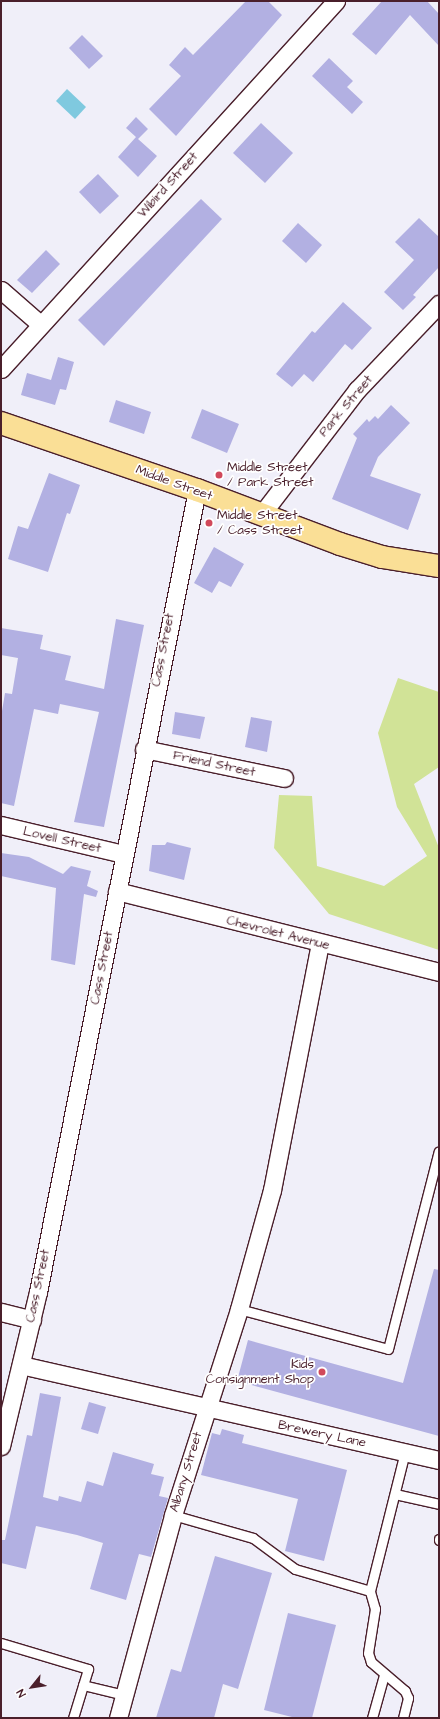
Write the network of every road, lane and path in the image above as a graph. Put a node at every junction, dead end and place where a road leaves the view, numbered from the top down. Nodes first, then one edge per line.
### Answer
1 (336, 1) edge
2 (1, 290) edge
3 (439, 304) edge
4 (40, 324) junction
5 (1, 369) edge
6 (1, 423) edge
7 (197, 490) junction
8 (261, 515) junction
9 (439, 566) edge
10 (144, 749) junction
11 (284, 778) dead end
12 (1, 825) edge
13 (124, 854) junction
14 (117, 891) junction
15 (320, 944) junction
16 (439, 972) edge
17 (439, 1151) edge
18 (239, 1309) junction
19 (1, 1312) edge
20 (32, 1320) junction
21 (21, 1365) junction
22 (205, 1409) junction
23 (1, 1446) edge
24 (405, 1452) junction
25 (439, 1460) edge
26 (395, 1494) junction
27 (439, 1504) edge
28 (174, 1515) junction
29 (370, 1591) junction
30 (1, 1643) edge
31 (384, 1675) junction
32 (83, 1685) junction
33 (124, 1695) junction
34 (73, 1718) edge
35 (118, 1718) edge
36 (372, 1718) edge
37 (404, 1718) edge

1 - 4 street, Wibird Street
2 - 4 street
3 - 8 street, Park Street
4 - 5 street, Wibird Street
6 - 7 main road, Middle Street
7 - 8 main road, Middle Street
7 - 10 street, Cass Street
8 - 9 main road, Middle Street
10 - 11 street, Friend Street
10 - 13 street, Cass Street
12 - 13 street, Lovell Street
13 - 14 street, Cass Street
14 - 15 street, Chevrolet Avenue
14 - 20 street, Cass Street
15 - 16 street, Chevrolet Avenue
15 - 18 street, Albany Street
17 - 18 lane
18 - 22 street, Albany Street
19 - 20 street
20 - 21 street, Cass Street
21 - 22 street
21 - 23 street, Cass Street
22 - 24 street, Brewery Lane
22 - 28 street, Albany Street
24 - 25 street, Brewery Lane
24 - 26 lane
26 - 27 lane
26 - 29 lane
28 - 29 lane
28 - 33 street, Albany Street
29 - 31 lane
30 - 32 lane
31 - 36 lane
31 - 37 lane
32 - 33 lane
32 - 34 lane
33 - 35 street, Albany Street

